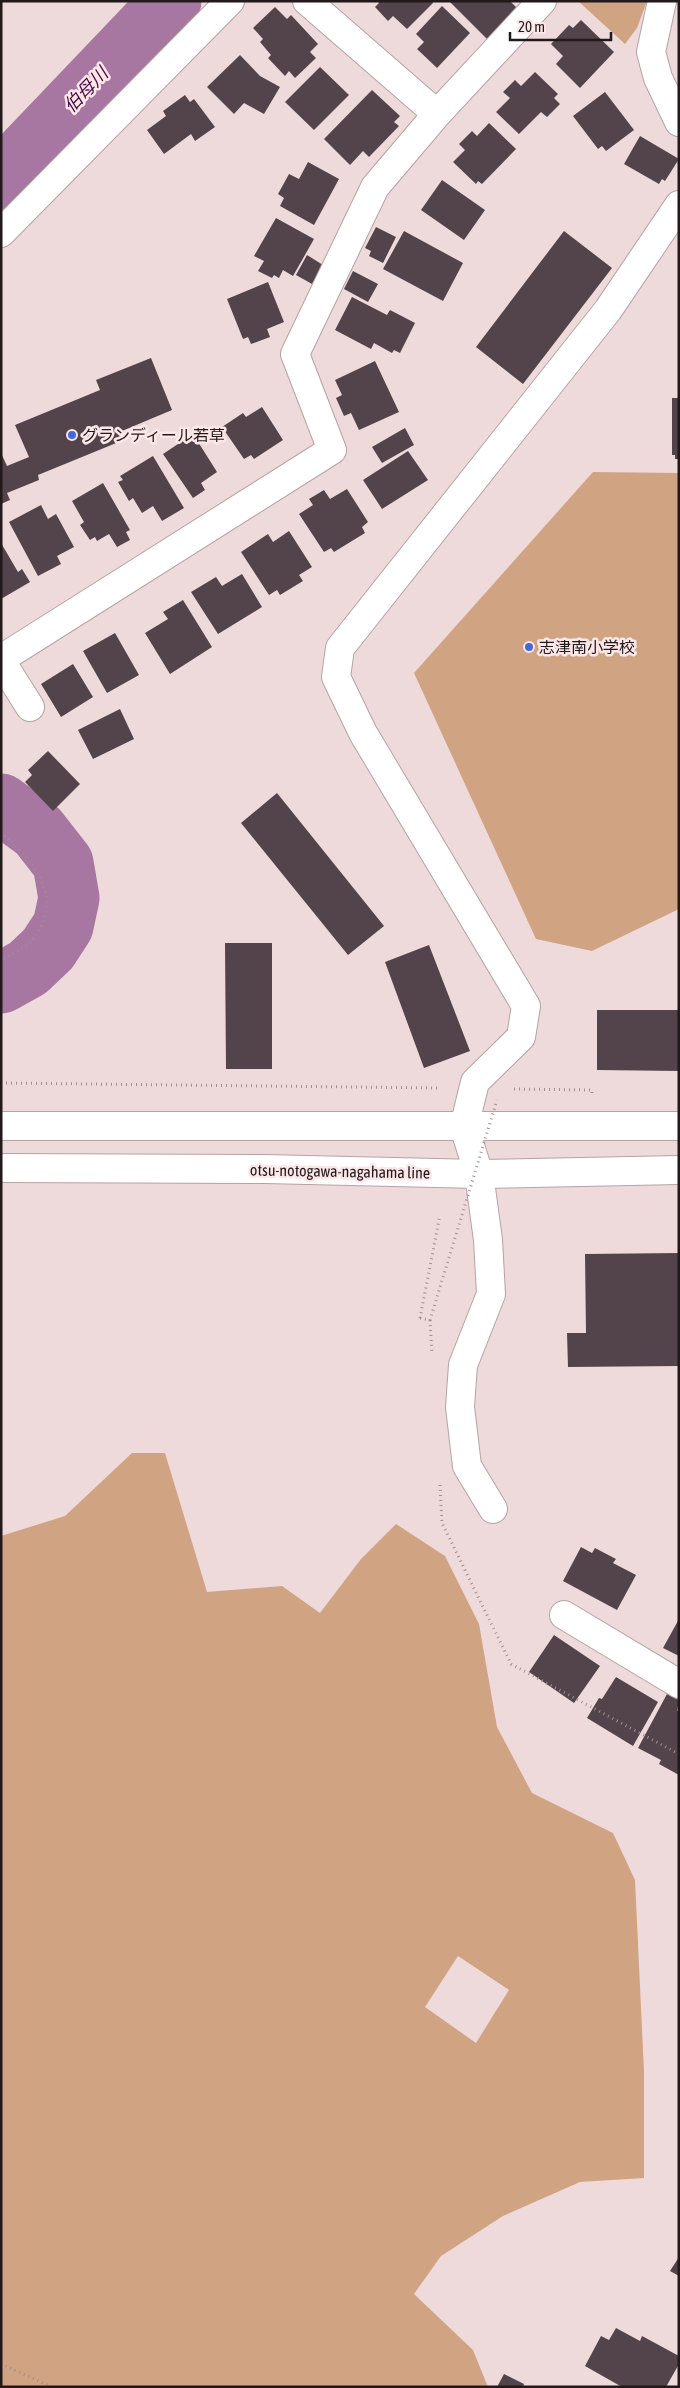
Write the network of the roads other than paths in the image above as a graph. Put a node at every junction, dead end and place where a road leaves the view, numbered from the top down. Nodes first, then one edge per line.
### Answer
1 (230, 1) edge
2 (307, 1) edge
3 (542, 1) edge
4 (662, 1) edge
5 (437, 114) junction
6 (679, 122) edge
7 (679, 205) edge
8 (1, 233) edge
9 (1, 660) edge
10 (30, 707) dead end
11 (1, 1126) edge
12 (679, 1126) edge
13 (464, 1127) junction
14 (1, 1168) edge
15 (679, 1170) edge
16 (479, 1174) junction
17 (493, 1509) dead end
18 (564, 1615) dead end
19 (679, 1684) edge

1 - 8 street
2 - 5 street
3 - 5 street
4 - 6 street
5 - 9 street
7 - 13 street
9 - 10 street
11 - 13 street
12 - 13 street
13 - 16 street
14 - 16 street, otsu-notogawa-nagahama line
15 - 16 street, otsu-notogawa-nagahama line
16 - 17 street
18 - 19 street

